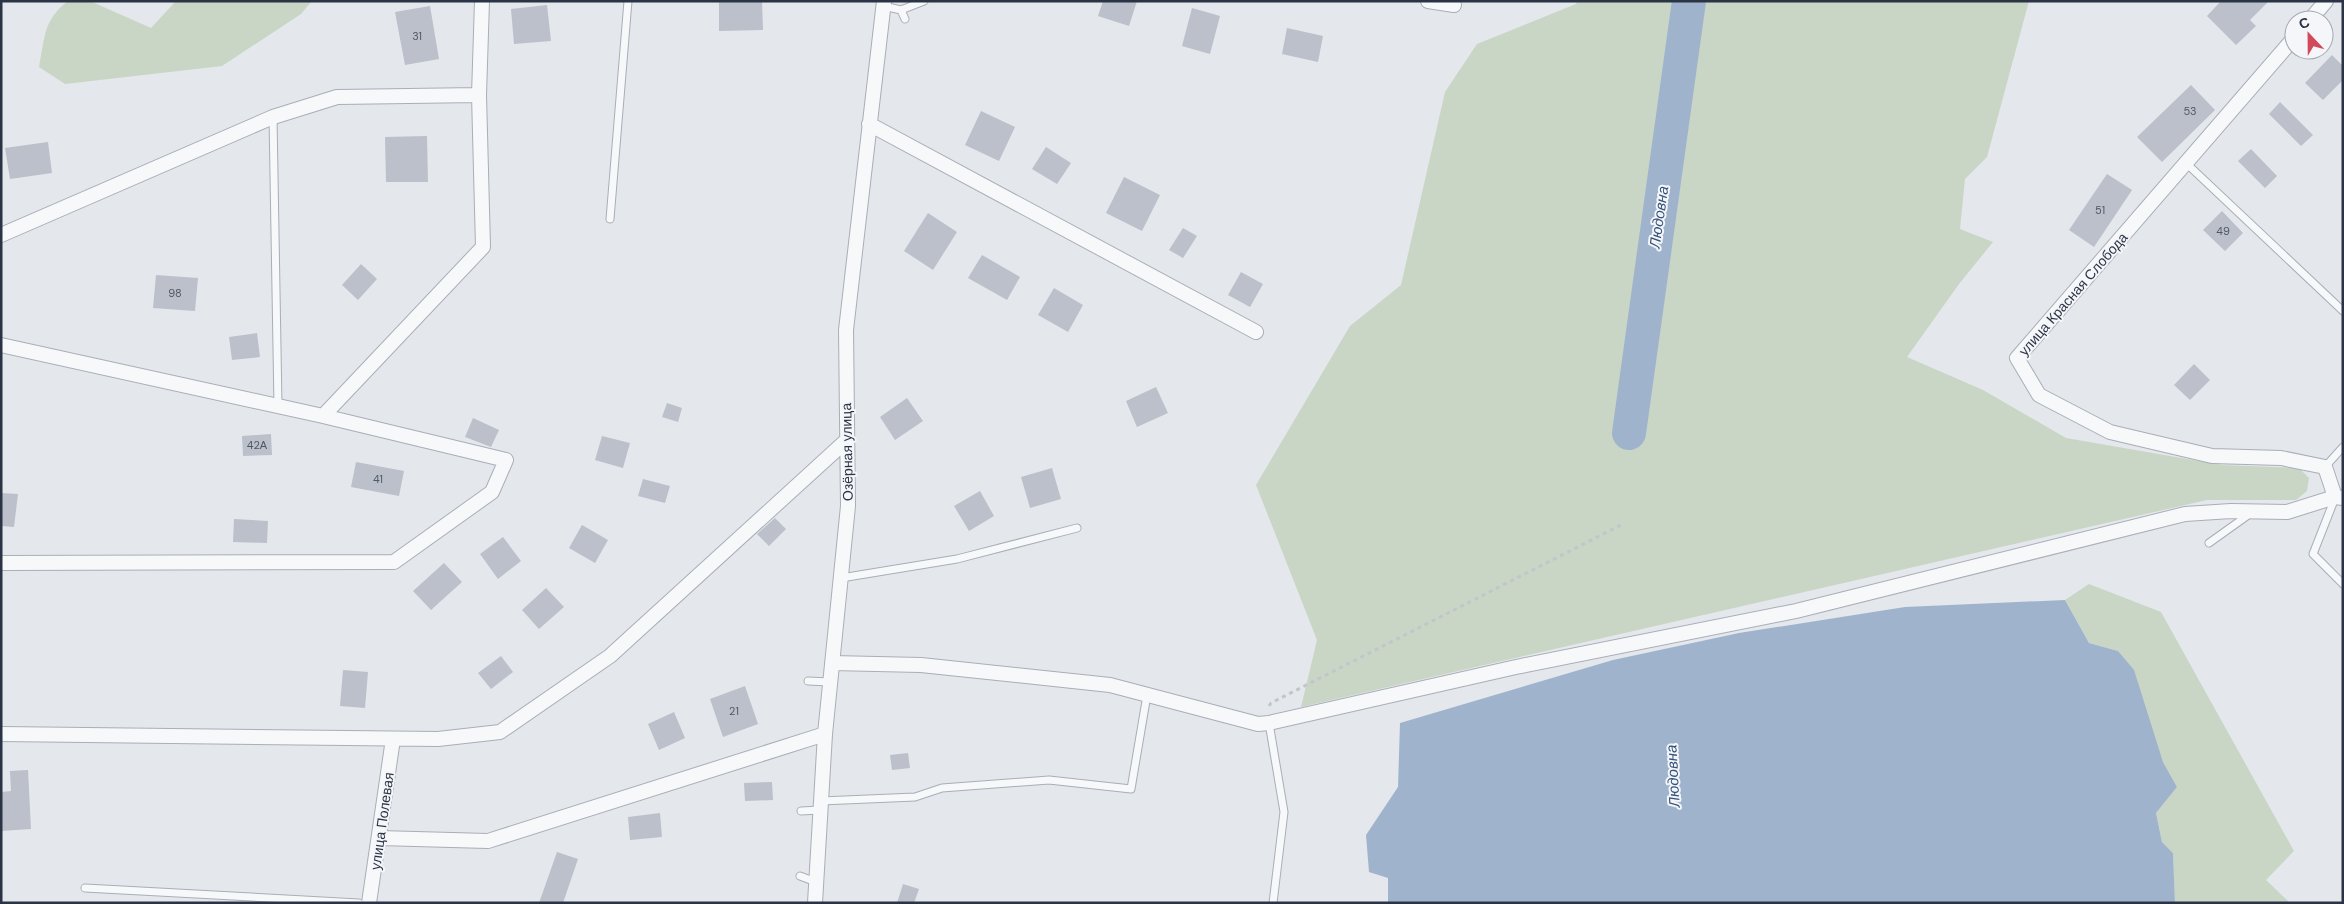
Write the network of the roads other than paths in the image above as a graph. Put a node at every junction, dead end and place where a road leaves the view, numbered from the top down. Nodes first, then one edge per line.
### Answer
1 (482, 1) edge
2 (628, 1) edge
3 (924, 1) edge
4 (1428, 1) edge
5 (1456, 3) edge
6 (883, 4) edge
7 (901, 10) junction
8 (906, 19) dead end
9 (2284, 50) edge
10 (479, 95) junction
11 (273, 117) junction
12 (869, 124) junction
13 (2186, 163) junction
14 (610, 219) dead end
15 (1, 234) edge
16 (2343, 310) edge
17 (1256, 332) dead end
18 (1, 345) edge
19 (278, 406) junction
20 (323, 416) junction
21 (847, 440) junction
22 (2343, 446) edge
23 (2326, 467) junction
24 (2339, 497) edge
25 (2253, 511) junction
26 (1077, 528) dead end
27 (2208, 543) dead end
28 (1, 563) edge
29 (841, 578) junction
30 (2343, 584) edge
31 (832, 663) junction
32 (808, 681) dead end
33 (830, 682) junction
34 (1147, 695) junction
35 (1263, 723) junction
36 (1, 734) edge
37 (825, 734) junction
38 (393, 739) junction
39 (821, 806) junction
40 (801, 811) dead end
41 (379, 838) junction
42 (800, 876) dead end
43 (816, 882) junction
44 (85, 888) dead end
45 (359, 903) edge
46 (369, 903) edge
47 (815, 903) edge
48 (1273, 903) edge

1 - 10 street
2 - 14 lane
3 - 7 lane
4 - 5 street
6 - 7 lane
6 - 12 street, Озёрная улица
7 - 8 lane
9 - 13 street, улица Красная Слобода
10 - 11 street
10 - 20 street
11 - 15 street
11 - 19 lane
12 - 17 street
12 - 21 street, Озёрная улица
13 - 16 lane
13 - 23 street, улица Красная Слобода
18 - 19 street
19 - 20 street
20 - 28 street
21 - 29 street, Озёрная улица
21 - 38 street
22 - 23 lane
23 - 24 street
24 - 25 street
24 - 30 lane
25 - 27 lane
25 - 35 street
26 - 29 lane
29 - 31 street, Озёрная улица
31 - 33 street, Озёрная улица
31 - 34 street
32 - 33 lane
33 - 37 street, Озёрная улица
34 - 35 street
34 - 39 lane
35 - 48 lane
36 - 38 street
37 - 39 street, Озёрная улица
37 - 41 street
38 - 41 street, улица Полевая
39 - 40 lane
39 - 43 street, Озёрная улица
41 - 46 street, улица Полевая
42 - 43 lane
43 - 47 street, Озёрная улица
44 - 45 lane

